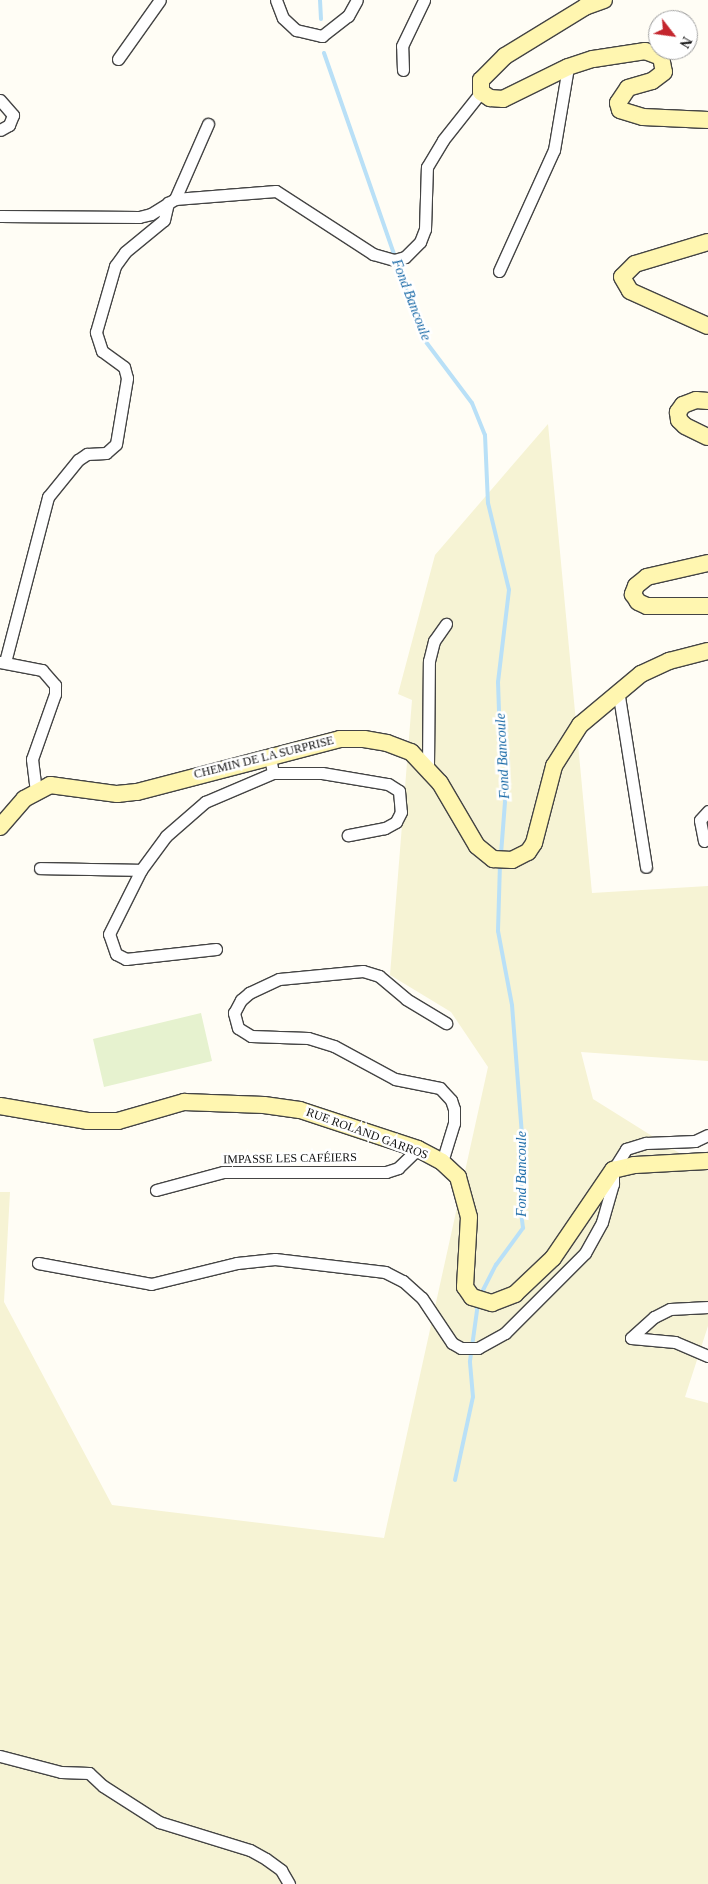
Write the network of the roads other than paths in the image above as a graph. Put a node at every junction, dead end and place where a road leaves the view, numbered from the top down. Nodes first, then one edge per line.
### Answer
1 (160, 0) edge
2 (276, 0) edge
3 (357, 0) edge
4 (424, 0) edge
5 (604, 0) edge
6 (118, 59) dead end
7 (568, 67) junction
8 (403, 70) dead end
9 (481, 92) junction
10 (0, 100) edge
11 (708, 120) edge
12 (208, 124) dead end
13 (0, 130) edge
14 (172, 200) junction
15 (0, 216) edge
16 (708, 242) edge
17 (499, 271) dead end
18 (708, 326) edge
19 (708, 402) edge
20 (708, 437) edge
21 (708, 563) edge
22 (708, 606) edge
23 (446, 624) dead end
24 (708, 651) edge
25 (2, 662) edge
26 (618, 690) junction
27 (271, 765) junction
28 (428, 767) junction
29 (36, 790) junction
30 (708, 811) edge
31 (0, 827) edge
32 (348, 835) dead end
33 (704, 841) dead end
34 (646, 867) dead end
35 (40, 868) dead end
36 (140, 870) junction
37 (216, 949) dead end
38 (446, 1023) dead end
39 (0, 1106) edge
40 (708, 1135) edge
41 (418, 1150) junction
42 (708, 1161) edge
43 (442, 1162) junction
44 (613, 1170) junction
45 (156, 1190) dead end
46 (38, 1264) dead end
47 (708, 1307) edge
48 (708, 1356) edge
49 (0, 1756) edge
50 (288, 1884) edge

1 - 6 street
2 - 3 street
4 - 8 street
5 - 9 main road
7 - 9 main road
7 - 11 main road
7 - 17 street
9 - 14 street
10 - 13 street
12 - 14 street
14 - 15 street
14 - 25 street
16 - 18 main road
19 - 20 main road
21 - 22 main road
23 - 28 street
24 - 26 main road, CHEMIN DE LA SURPRISE
25 - 29 street
26 - 28 main road, CHEMIN DE LA SURPRISE
26 - 34 street
27 - 28 main road, CHEMIN DE LA SURPRISE
27 - 29 main road, CHEMIN DE LA SURPRISE
27 - 32 street
27 - 36 street
29 - 31 main road
30 - 33 street
35 - 36 street
36 - 37 street
38 - 43 street
39 - 41 main road, RUE ROLAND GARROS
40 - 44 street
41 - 43 main road, RUE ROLAND GARROS
41 - 45 street, IMPASSE LES CAFÉIERS
42 - 44 main road
43 - 44 main road, RUE ROLAND GARROS
44 - 46 street
47 - 48 street
49 - 50 street

